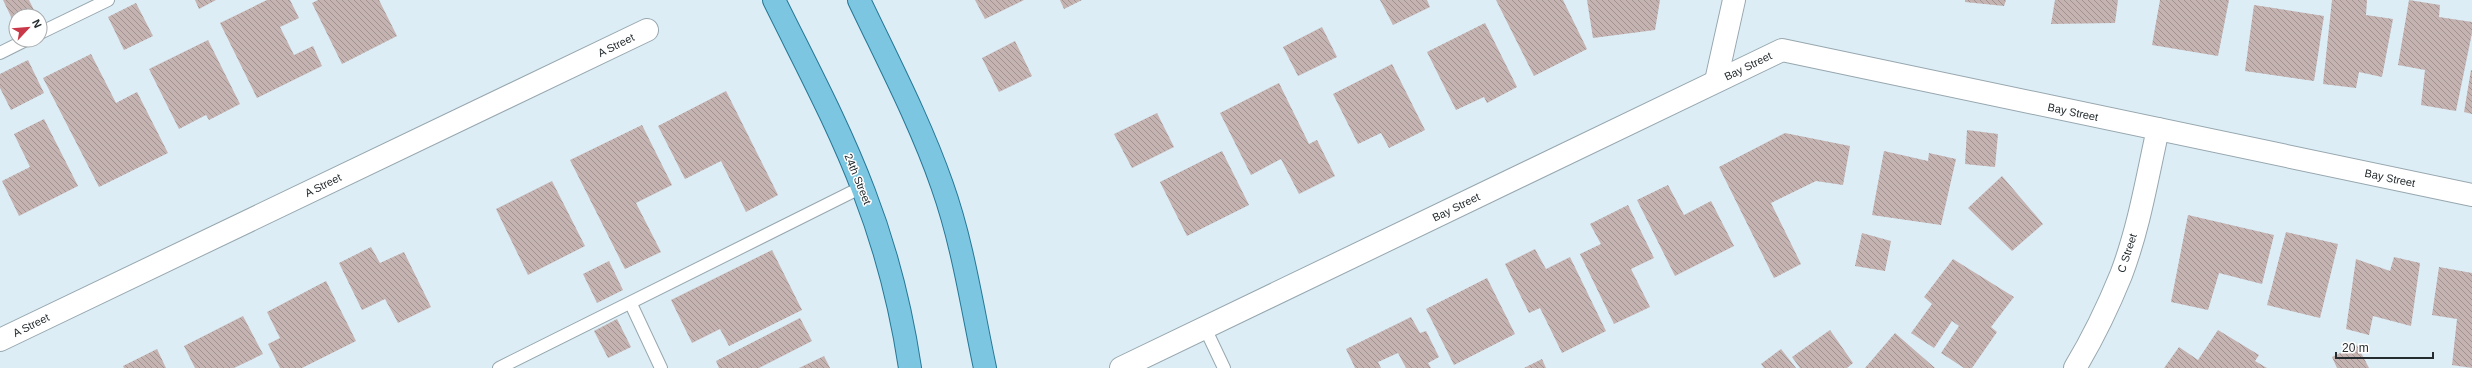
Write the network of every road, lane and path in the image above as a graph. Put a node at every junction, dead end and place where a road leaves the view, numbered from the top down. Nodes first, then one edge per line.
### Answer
1 (108, 0) edge
2 (774, 0) edge
3 (859, 0) edge
4 (1734, 0) edge
5 (48, 29) edge
6 (647, 30) dead end
7 (10, 48) edge
8 (0, 53) edge
9 (1716, 81) junction
10 (2158, 129) junction
11 (862, 188) junction
12 (2472, 195) edge
13 (631, 304) junction
14 (1205, 328) junction
15 (905, 333) junction
16 (0, 340) edge
17 (499, 368) edge
18 (661, 368) edge
19 (910, 368) edge
20 (920, 368) edge
21 (985, 368) edge
22 (1121, 368) edge
23 (1224, 368) edge
24 (2075, 368) edge

1 - 5 lane
2 - 11 main road, 24th Street
3 - 21 main road
4 - 9 street
6 - 16 street, A Street
7 - 8 lane
9 - 10 street, Bay Street
9 - 14 street, Bay Street
10 - 12 street, Bay Street
10 - 24 street, C Street
11 - 13 lane
11 - 15 main road, 24th Street
13 - 17 lane
13 - 18 lane
14 - 22 street, Bay Street
14 - 23 lane
15 - 19 main road, 24th Street
15 - 20 main road

